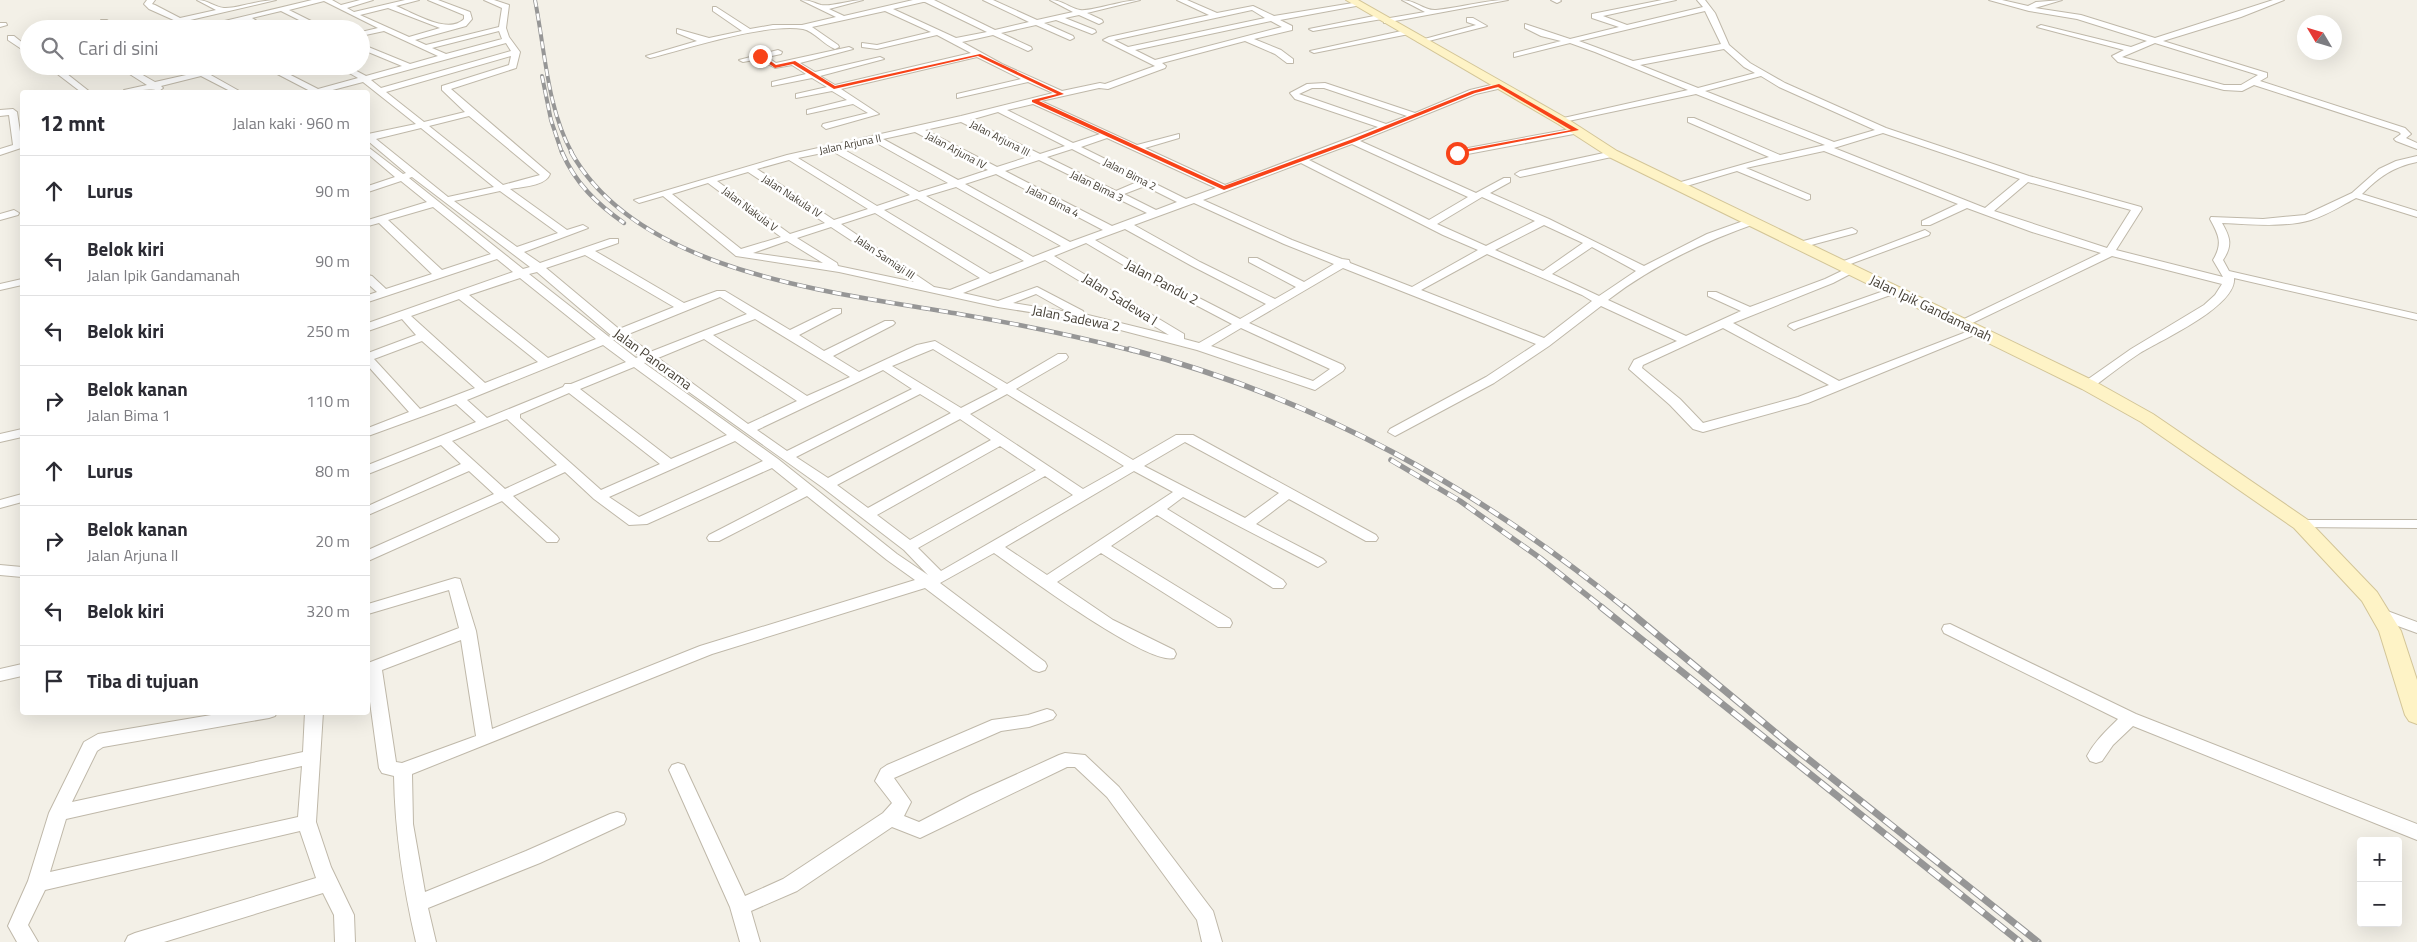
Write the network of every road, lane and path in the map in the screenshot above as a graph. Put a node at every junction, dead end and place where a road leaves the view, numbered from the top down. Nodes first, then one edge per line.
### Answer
1 (151, 0) edge
2 (201, 0) edge
3 (272, 0) edge
4 (317, 0) edge
5 (327, 0) edge
6 (369, 0) edge
7 (415, 0) edge
8 (432, 0) edge
9 (488, 0) edge
10 (805, 0) edge
11 (859, 0) edge
12 (923, 0) edge
13 (928, 0) edge
14 (987, 0) edge
15 (1054, 0) edge
16 (1136, 0) edge
17 (1181, 0) edge
18 (1406, 0) edge
19 (1499, 0) edge
20 (1672, 0) edge
21 (1701, 0) edge
22 (1993, 0) edge
23 (2058, 0) edge
24 (2280, 0) edge
25 (262, 1) edge
26 (1354, 2) edge
27 (389, 6) junction
28 (340, 7) junction
29 (821, 8) junction
30 (885, 8) junction
31 (1707, 8) junction
32 (282, 9) junction
33 (2029, 9) junction
34 (716, 10) dead end
35 (222, 11) junction
36 (1079, 12) junction
37 (1433, 13) junction
38 (353, 14) junction
39 (156, 15) dead end
40 (1216, 15) junction
41 (244, 17) junction
42 (1056, 17) junction
43 (843, 18) junction
44 (1270, 19) junction
45 (1383, 19) junction
46 (164, 20) edge
47 (180, 20) joint
48 (232, 20) edge
49 (250, 20) edge
50 (305, 20) edge
51 (367, 20) edge
52 (1470, 20) dead end
53 (370, 21) edge
54 (1190, 21) junction
55 (1036, 22) junction
56 (1099, 22) dead end
57 (805, 26) junction
58 (1528, 26) dead end
59 (1626, 27) junction
60 (2041, 27) dead end
61 (385, 28) junction
62 (502, 28) junction
63 (449, 29) junction
64 (1314, 30) dead end
65 (680, 31) dead end
66 (370, 32) edge
67 (748, 32) junction
68 (995, 32) junction
69 (1092, 32) dead end
70 (1208, 32) junction
71 (1406, 32) junction
72 (938, 33) junction
73 (11, 38) dead end
74 (1070, 38) dead end
75 (410, 39) junction
76 (507, 39) junction
77 (1246, 39) junction
78 (709, 40) junction
79 (2155, 40) junction
80 (955, 41) junction
81 (1421, 41) junction
82 (1570, 41) junction
83 (1230, 43) junction
84 (20, 45) edge
85 (865, 45) dead end
86 (1726, 46) junction
87 (426, 47) junction
88 (836, 47) dead end
89 (808, 49) dead end
90 (1028, 49) dead end
91 (2130, 49) junction
92 (370, 50) edge
93 (849, 50) dead end
94 (1126, 50) junction
95 (1314, 51) dead end
96 (516, 52) junction
97 (778, 52) dead end
98 (979, 54) junction
99 (1517, 55) dead end
100 (446, 56) junction
101 (650, 56) dead end
102 (760, 56) junction
103 (820, 56) junction
104 (880, 59) dead end
105 (743, 60) dead end
106 (1290, 61) dead end
107 (793, 62) junction
108 (1155, 62) junction
109 (1632, 64) junction
110 (411, 67) junction
111 (1759, 74) junction
112 (63, 75) edge
113 (136, 75) edge
114 (198, 75) edge
115 (204, 75) edge
116 (270, 75) edge
117 (284, 75) edge
118 (358, 75) edge
119 (813, 75) junction
120 (365, 79) junction
121 (1031, 80) junction
122 (2253, 82) junction
123 (775, 84) dead end
124 (154, 86) junction
125 (1499, 86) junction
126 (834, 88) junction
127 (83, 90) edge
128 (136, 90) edge
129 (162, 90) edge
130 (233, 90) edge
131 (296, 90) edge
132 (313, 90) edge
133 (324, 90) edge
134 (380, 91) junction
135 (1697, 91) junction
136 (1062, 94) junction
137 (799, 96) dead end
138 (960, 96) dead end
139 (854, 101) junction
140 (1034, 101) junction
141 (998, 109) junction
142 (0, 112) edge
143 (471, 112) junction
144 (810, 112) dead end
145 (1416, 116) junction
146 (962, 119) junction
147 (1691, 120) dead end
148 (1562, 121) junction
149 (423, 124) junction
150 (826, 126) dead end
151 (1385, 127) junction
152 (916, 129) junction
153 (1576, 130) junction
154 (1883, 130) junction
155 (1107, 135) junction
156 (1176, 136) dead end
157 (876, 139) junction
158 (370, 140) edge
159 (1352, 141) junction
160 (370, 143) edge
161 (1072, 145) junction
162 (2417, 146) edge
163 (1829, 147) junction
164 (834, 148) junction
165 (1136, 148) junction
166 (0, 152) edge
167 (1457, 153) dead end
168 (1613, 154) junction
169 (790, 158) junction
170 (1038, 158) junction
171 (1781, 158) junction
172 (1300, 159) junction
173 (2417, 159) edge
174 (373, 161) edge
175 (2403, 164) junction
176 (1737, 168) junction
177 (2417, 168) edge
178 (750, 169) junction
179 (996, 171) junction
180 (1520, 174) dead end
181 (408, 175) junction
182 (2026, 178) junction
183 (710, 180) junction
184 (1507, 180) dead end
185 (1146, 182) junction
186 (956, 183) junction
187 (1677, 186) junction
188 (500, 187) junction
189 (370, 188) edge
190 (1224, 188) junction
191 (665, 193) junction
192 (1114, 195) junction
193 (918, 196) junction
194 (1480, 196) junction
195 (2362, 197) junction
196 (1807, 198) dead end
197 (446, 200) junction
198 (639, 200) dead end
199 (1191, 201) junction
200 (432, 204) junction
201 (1967, 204) junction
202 (877, 209) junction
203 (1987, 211) junction
204 (14, 213) dead end
205 (1156, 214) junction
206 (2417, 214) edge
207 (0, 216) edge
208 (381, 219) junction
209 (2220, 219) joint
210 (2237, 220) joint
211 (1544, 221) junction
212 (1752, 221) junction
213 (370, 222) edge
214 (834, 223) junction
215 (1430, 224) junction
216 (1126, 225) junction
217 (583, 228) dead end
218 (1111, 230) junction
219 (1852, 231) dead end
220 (564, 234) junction
221 (789, 238) junction
222 (1087, 240) junction
223 (614, 241) dead end
224 (1591, 243) junction
225 (1800, 244) junction
226 (1070, 246) junction
227 (516, 250) junction
228 (586, 251) junction
229 (1487, 251) junction
230 (2110, 252) junction
231 (740, 254) junction
232 (498, 256) junction
233 (1047, 256) junction
234 (1253, 260) dead end
235 (1032, 261) junction
236 (1345, 262) junction
237 (538, 267) junction
238 (1846, 267) junction
239 (839, 269) junction
240 (1645, 271) junction
241 (521, 273) junction
242 (1544, 274) junction
243 (440, 275) junction
244 (988, 278) junction
245 (2227, 278) junction
246 (370, 280) edge
247 (20, 282) edge
248 (0, 287) edge
249 (1305, 287) junction
250 (1414, 290) junction
251 (1895, 290) junction
252 (936, 291) junction
253 (384, 293) junction
254 (460, 294) junction
255 (950, 294) junction
256 (1712, 294) dead end
257 (370, 298) edge
258 (1600, 301) junction
259 (998, 304) junction
260 (1276, 304) junction
261 (682, 307) junction
262 (837, 311) dead end
263 (1750, 311) junction
264 (402, 314) junction
265 (756, 314) junction
266 (2415, 314) edge
267 (1086, 318) junction
268 (1239, 322) junction
269 (889, 323) dead end
270 (1725, 324) junction
271 (370, 326) edge
272 (1794, 326) dead end
273 (1971, 327) junction
274 (617, 334) junction
275 (792, 334) junction
276 (704, 335) junction
277 (424, 336) junction
278 (604, 340) junction
279 (1685, 340) junction
280 (1545, 343) junction
281 (1196, 346) junction
282 (649, 356) junction
283 (825, 356) junction
284 (370, 357) edge
285 (1062, 357) dead end
286 (370, 360) edge
287 (636, 362) junction
288 (547, 363) junction
289 (884, 366) junction
290 (859, 377) junction
291 (2088, 385) junction
292 (1839, 386) junction
293 (483, 388) junction
294 (570, 388) junction
295 (1009, 388) junction
296 (921, 389) junction
297 (458, 399) junction
298 (804, 401) junction
299 (513, 412) junction
300 (418, 414) junction
301 (961, 414) junction
302 (485, 423) junction
303 (370, 431) edge
304 (741, 432) junction
305 (1395, 432) dead end
306 (20, 433) edge
307 (0, 438) edge
308 (445, 438) junction
309 (1000, 440) junction
310 (787, 456) junction
311 (773, 462) junction
312 (669, 464) junction
313 (471, 465) junction
314 (567, 466) junction
315 (1134, 466) junction
316 (370, 469) edge
317 (1045, 470) junction
318 (827, 484) junction
319 (807, 490) junction
320 (1182, 492) junction
321 (1288, 493) junction
322 (1083, 495) junction
323 (502, 496) junction
324 (599, 496) junction
325 (20, 499) edge
326 (0, 504) edge
327 (1157, 509) junction
328 (370, 510) edge
329 (866, 515) junction
330 (1247, 524) junction
331 (2301, 524) junction
332 (2417, 524) edge
333 (714, 538) dead end
334 (1371, 538) dead end
335 (552, 539) dead end
336 (1102, 546) junction
337 (995, 547) junction
338 (909, 548) junction
339 (370, 555) edge
340 (1318, 562) dead end
341 (0, 570) edge
342 (20, 572) edge
343 (934, 580) junction
344 (1047, 582) junction
345 (1278, 584) dead end
346 (370, 608) edge
347 (2382, 614) junction
348 (1224, 623) dead end
349 (2417, 628) edge
350 (1950, 629) dead end
351 (468, 631) junction
352 (1168, 654) dead end
353 (1039, 666) dead end
354 (370, 668) edge
355 (20, 670) edge
356 (0, 675) edge
357 (241, 715) edge
358 (314, 715) edge
359 (1047, 715) dead end
360 (2417, 715) edge
361 (2130, 718) junction
362 (485, 739) junction
363 (2096, 756) dead end
364 (310, 757) junction
365 (403, 770) junction
366 (678, 770) dead end
367 (58, 813) junction
368 (890, 818) junction
369 (617, 819) dead end
370 (307, 822) junction
371 (2417, 832) edge
372 (328, 883) junction
373 (36, 885) junction
374 (417, 904) junction
375 (740, 907) junction
376 (28, 942) edge
377 (134, 942) edge
378 (345, 942) edge
379 (426, 942) edge
380 (750, 942) edge
381 (1212, 942) edge

1 - 47 street
2 - 35 street
3 - 25 street
4 - 32 street
5 - 28 street
6 - 28 street
7 - 27 street
8 - 63 street
9 - 62 street
10 - 29 street
11 - 29 street
12 - 30 street
13 - 68 street
14 - 55 street
15 - 36 street
16 - 36 street
17 - 40 street
18 - 37 street
19 - 37 street
20 - 59 street
21 - 31 street
22 - 33 street
23 - 33 street
24 - 79 street
25 - 35 street
26 - 44 street
26 - 45 street, Jalan Ipik Gandamanah
27 - 38 street
27 - 63 street
28 - 38 street
29 - 43 street
30 - 43 street
30 - 72 street
31 - 59 street
31 - 86 street
32 - 41 street
32 - 50 street
33 - 79 street
34 - 67 street
35 - 47 street
36 - 42 street
36 - 56 street
37 - 45 street
38 - 51 street
39 - 46 street
40 - 44 street
40 - 54 street
41 - 48 street
41 - 49 street
42 - 55 street
42 - 69 street
43 - 57 street
44 - 70 street
44 - 77 street
45 - 64 street
45 - 71 street, Jalan Ipik Gandamanah
52 - 81 street
53 - 61 street
54 - 70 street
54 - 94 street
55 - 68 street
55 - 74 street
57 - 67 street
57 - 88 street
58 - 82 street
59 - 82 street
60 - 91 street
61 - 66 street
61 - 75 street
62 - 76 street
62 - 87 street
63 - 75 street
65 - 78 street
67 - 78 street
68 - 80 street
68 - 90 street
70 - 83 street
70 - 94 street
71 - 81 street, Jalan Ipik Gandamanah
71 - 95 street
72 - 80 street
72 - 85 street
73 - 84 street
75 - 87 street
76 - 96 street
76 - 100 street
77 - 83 street
77 - 106 street
78 - 101 street
79 - 91 street
79 - 122 street
80 - 98 street
81 - 125 street, Jalan Ipik Gandamanah
82 - 99 street
82 - 109 street
83 - 108 street
86 - 109 street
86 - 111 street
87 - 100 street
89 - 103 street
91 - 122 street
92 - 110 street
93 - 103 street
94 - 108 street
96 - 134 street
96 - 143 street
97 - 102 street
98 - 121 street
98 - 126 street
100 - 110 street
102 - 105 street
102 - 107 street
103 - 107 street
104 - 119 street
107 - 119 street
108 - 136 street, Jalan Arjuna II
109 - 135 street
110 - 120 street
111 - 135 street
111 - 154 street
112 - 127 street
113 - 124 street
114 - 124 street
115 - 130 street
116 - 131 street
117 - 132 street
118 - 120 street
119 - 123 street
119 - 126 street
120 - 133 street
120 - 134 street
121 - 136 street
121 - 138 street
122 - 162 street
124 - 128 street
124 - 129 street
125 - 145 street
125 - 148 street, Jalan Ipik Gandamanah
126 - 137 street
126 - 139 street
134 - 149 street
135 - 148 street
135 - 163 street
136 - 140 street, Jalan Arjuna II
139 - 144 street
139 - 150 street
140 - 141 street, Jalan Arjuna II
140 - 155 street
141 - 146 street, Jalan Arjuna II
141 - 161 street, Jalan Bima 2
142 - 166 street
143 - 149 street
143 - 188 street
145 - 151 street
145 - 151 street
146 - 152 street, Jalan Arjuna II
146 - 170 street, Jalan Arjuna III
147 - 171 street
148 - 153 street, Jalan Ipik Gandamanah
149 - 158 street
149 - 188 street
151 - 159 street
152 - 157 street, Jalan Arjuna II
152 - 179 street, Jalan Arjuna IV
153 - 167 street
153 - 168 street, Jalan Ipik Gandamanah
154 - 163 street
154 - 182 street
155 - 161 street
155 - 165 street
156 - 165 street
157 - 164 street, Jalan Arjuna II
157 - 186 street
159 - 172 street
159 - 194 street
160 - 181 street, Jalan Panorama
161 - 170 street
161 - 185 street, Jalan Bima 2
163 - 171 street
163 - 201 street
164 - 169 street, Jalan Arjuna II
164 - 193 street
165 - 190 street
168 - 180 street
168 - 187 street, Jalan Ipik Gandamanah
169 - 178 street, Jalan Arjuna II
169 - 202 street
170 - 179 street
170 - 192 street, Jalan Bima 3
171 - 176 street
172 - 190 street
172 - 215 street
173 - 175 street
174 - 181 street
175 - 177 street
175 - 195 street
176 - 187 street
176 - 196 street
178 - 183 street, Jalan Arjuna II
178 - 214 street, Jalan Nakula IV
179 - 186 street
179 - 218 street, Jalan Bima 4
181 - 189 street
181 - 197 street, Jalan Panorama
181 - 200 street
182 - 203 street
182 - 230 street
183 - 191 street, Jalan Arjuna II
183 - 221 street, Jalan Nakula V
184 - 194 street
185 - 192 street
185 - 199 street, Jalan Bima 2
186 - 193 street
186 - 226 street
187 - 212 street, Jalan Ipik Gandamanah
188 - 197 street
188 - 220 street
190 - 199 street
191 - 198 street, Jalan Arjuna II
191 - 231 street
192 - 205 street, Jalan Bima 3
193 - 202 street
193 - 235 street
194 - 211 street
194 - 215 street
195 - 206 street
195 - 210 street
197 - 227 street, Jalan Panorama
199 - 205 street
199 - 236 street, Jalan Bima 2
200 - 208 street
200 - 232 street
201 - 203 street
201 - 238 street
202 - 214 street
202 - 244 street
203 - 230 street
204 - 207 street
205 - 216 street
208 - 213 street
208 - 243 street
209 - 210 street
209 - 245 street
211 - 224 street
211 - 229 street
212 - 225 street, Jalan Ipik Gandamanah
212 - 240 street
214 - 221 street
214 - 252 street, Jalan Samiaji III
215 - 229 street
216 - 218 street
216 - 260 street
217 - 220 street
218 - 222 street
219 - 225 street
220 - 227 street
221 - 231 street
221 - 239 street, Jalan Nakula V
222 - 226 street
222 - 268 street, Jalan Pandu 2
223 - 228 street
224 - 240 street
224 - 242 street
225 - 238 street, Jalan Ipik Gandamanah
226 - 233 street
227 - 237 street, Jalan Panorama
228 - 237 street
228 - 261 street
229 - 242 street
229 - 250 street
230 - 245 street
230 - 273 street
231 - 239 street
232 - 241 street
232 - 243 street
233 - 235 street
233 - 281 street, Jalan Sadewa I
234 - 249 street
235 - 244 street
236 - 249 street
236 - 250 street, Jalan Bima 2
237 - 241 street
237 - 274 street, Jalan Panorama
238 - 251 street, Jalan Ipik Gandamanah
238 - 263 street
239 - 252 street, Jalan Sadewa 2
240 - 258 street
241 - 254 street
241 - 278 street
242 - 258 street
243 - 253 street
244 - 255 street
245 - 266 street
245 - 291 street
246 - 253 street
247 - 248 street
249 - 260 street
250 - 280 street, Jalan Bima 2
251 - 272 street
251 - 273 street, Jalan Ipik Gandamanah
252 - 255 street, Jalan Sadewa 2
253 - 257 street
254 - 264 street
254 - 288 street
255 - 259 street, Jalan Sadewa 2
256 - 263 street
258 - 279 street
258 - 280 street
259 - 267 street, Jalan Sadewa 2
259 - 267 street
260 - 268 street
261 - 265 street
261 - 274 street
262 - 275 street
263 - 270 street
264 - 271 street
264 - 277 street
265 - 275 street
265 - 276 street
267 - 281 street, Jalan Sadewa 2
268 - 281 street
268 - 281 street, Jalan Pandu 2
269 - 283 street
270 - 279 street
270 - 292 street
273 - 291 street, Jalan Ipik Gandamanah
273 - 292 street
274 - 282 street, Jalan Panorama
275 - 283 street
276 - 282 street
276 - 298 street
277 - 284 street
277 - 293 street
278 - 287 street
278 - 288 street
279 - 292 street
280 - 305 street
282 - 287 street
282 - 304 street, Jalan Panorama
283 - 290 street
285 - 295 street
286 - 300 street
287 - 294 street
287 - 304 street
288 - 293 street
289 - 290 street
289 - 295 street
289 - 296 street
290 - 298 street
291 - 331 street, Jalan Ipik Gandamanah
293 - 297 street
294 - 299 street
294 - 312 street
295 - 301 street
295 - 315 street
296 - 301 street
296 - 310 street
297 - 300 street
297 - 302 street
298 - 304 street
299 - 302 street
299 - 314 street
300 - 303 street
301 - 309 street
301 - 318 street
302 - 308 street
304 - 310 street, Jalan Panorama
304 - 311 street
304 - 312 street
306 - 307 street
308 - 313 street
308 - 316 street
309 - 317 street
309 - 329 street
310 - 318 street, Jalan Panorama
311 - 319 street
311 - 324 street
312 - 324 street
313 - 323 street
313 - 328 street
314 - 323 street
314 - 324 street
315 - 320 street
315 - 321 street
315 - 322 street
317 - 322 street
317 - 338 street
318 - 329 street, Jalan Panorama
319 - 333 street
319 - 343 street
320 - 327 street
320 - 330 street
321 - 330 street
321 - 334 street
322 - 337 street
323 - 335 street
323 - 339 street
325 - 326 street
327 - 336 street
327 - 345 street
329 - 338 street, Jalan Panorama
330 - 340 street
331 - 332 street
331 - 347 street, Jalan Ipik Gandamanah
336 - 344 street
336 - 348 street
337 - 343 street
337 - 344 street
338 - 343 street, Jalan Panorama
341 - 342 street
343 - 353 street
343 - 362 street
344 - 352 street
346 - 351 street
347 - 349 street
347 - 360 street, Jalan Ipik Gandamanah
350 - 361 street
351 - 354 street
351 - 362 street
354 - 365 street
355 - 356 street
357 - 367 street
358 - 364 street
359 - 368 street
361 - 363 street
361 - 371 street
362 - 365 street
364 - 367 street
364 - 370 street
365 - 374 street
366 - 375 street
367 - 373 street
368 - 375 street
368 - 381 street
369 - 374 street
370 - 372 street
370 - 373 street
372 - 377 street
372 - 378 street
373 - 376 street
374 - 379 street
375 - 380 street

